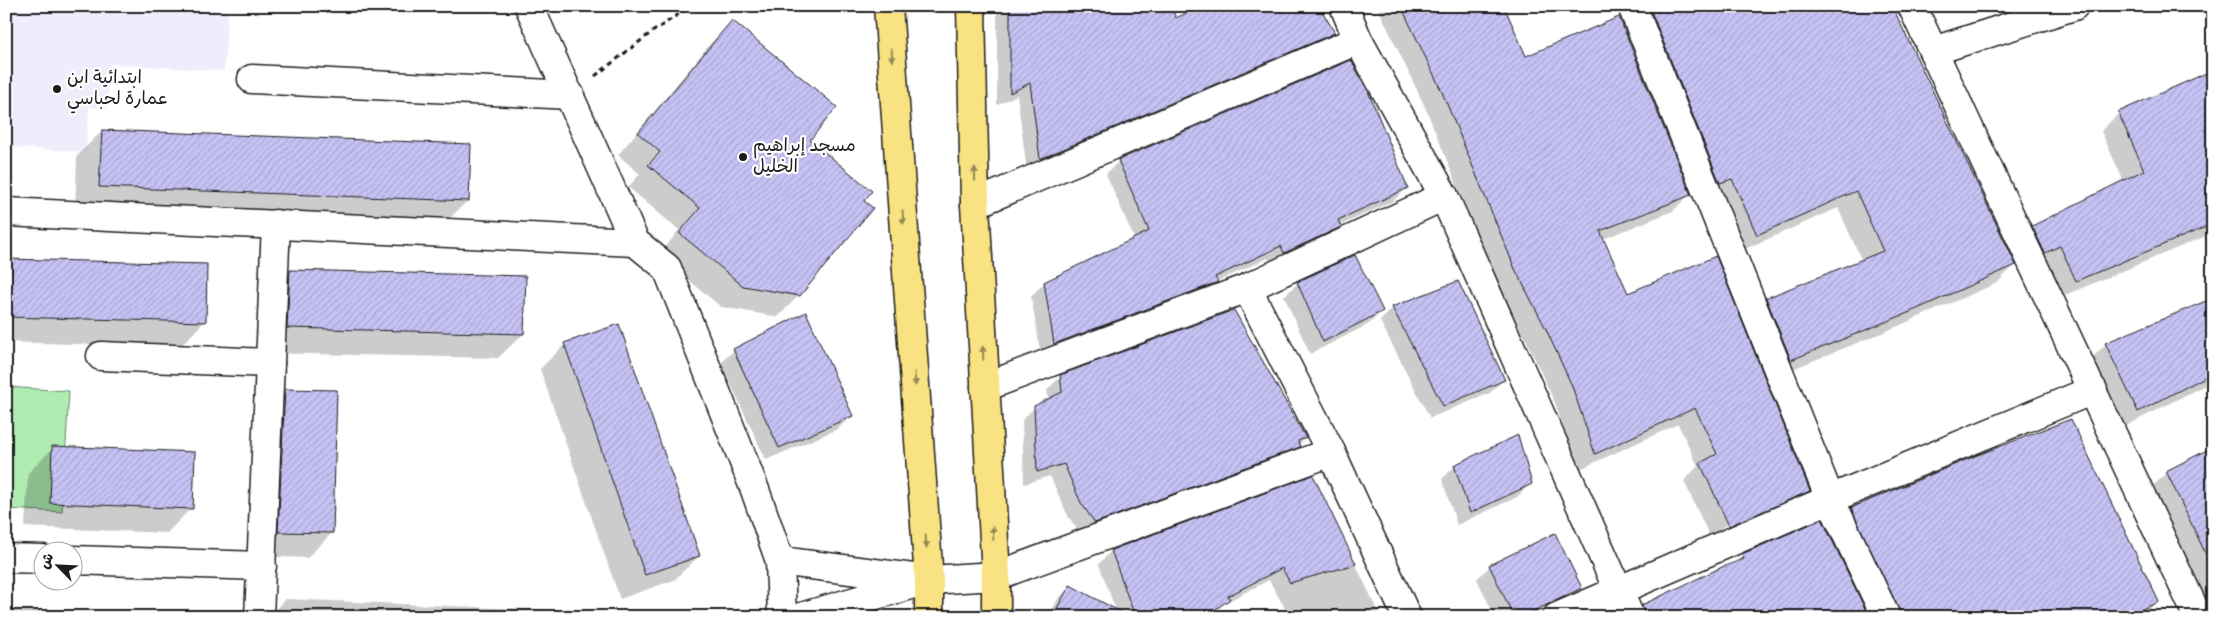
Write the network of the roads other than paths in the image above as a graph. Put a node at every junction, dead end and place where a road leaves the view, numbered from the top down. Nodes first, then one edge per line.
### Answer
1 (529, 6) edge
2 (888, 6) edge
3 (971, 6) edge
4 (1344, 6) edge
5 (1632, 6) edge
6 (1912, 6) edge
7 (2074, 6) edge
8 (1358, 40) junction
9 (1933, 51) junction
10 (252, 79) dead end
11 (570, 95) junction
12 (1444, 196) junction
13 (975, 204) junction
14 (6, 212) edge
15 (276, 224) junction
16 (635, 242) junction
17 (1247, 288) junction
18 (101, 356) dead end
19 (270, 363) junction
20 (984, 387) junction
21 (2094, 390) junction
22 (1331, 452) junction
23 (1830, 499) junction
24 (6, 558) edge
25 (32, 559) edge
26 (82, 560) edge
27 (780, 561) junction
28 (262, 566) junction
29 (996, 576) junction
30 (929, 580) junction
31 (1620, 591) junction
32 (259, 617) edge
33 (782, 617) edge
34 (801, 617) edge
35 (928, 617) edge
36 (996, 617) edge
37 (1407, 617) edge
38 (1557, 617) edge
39 (1630, 617) edge
40 (1886, 617) edge
41 (2198, 617) edge

1 - 11 street
2 -> 30 main road
13 -> 3 main road
4 - 8 street
5 - 23 street
6 - 9 street
7 - 9 street
8 - 12 street
8 - 13 street
9 - 21 street
10 - 11 street
11 - 16 street
12 - 17 street
12 - 31 street
20 -> 13 main road
14 - 15 street
15 - 16 street
15 - 19 street
16 - 27 street
17 - 20 street
17 - 22 street
18 - 19 street
19 - 28 street
29 -> 20 main road
21 - 23 street
21 - 41 street
22 - 29 street
22 - 37 street
23 - 31 street
23 - 40 street
24 - 25 street
26 - 28 street
27 - 30 street
27 - 33 street
28 - 32 street
29 - 30 street
29 - 36 main road
30 - 34 street
30 - 35 main road
31 - 38 street
31 - 39 street

